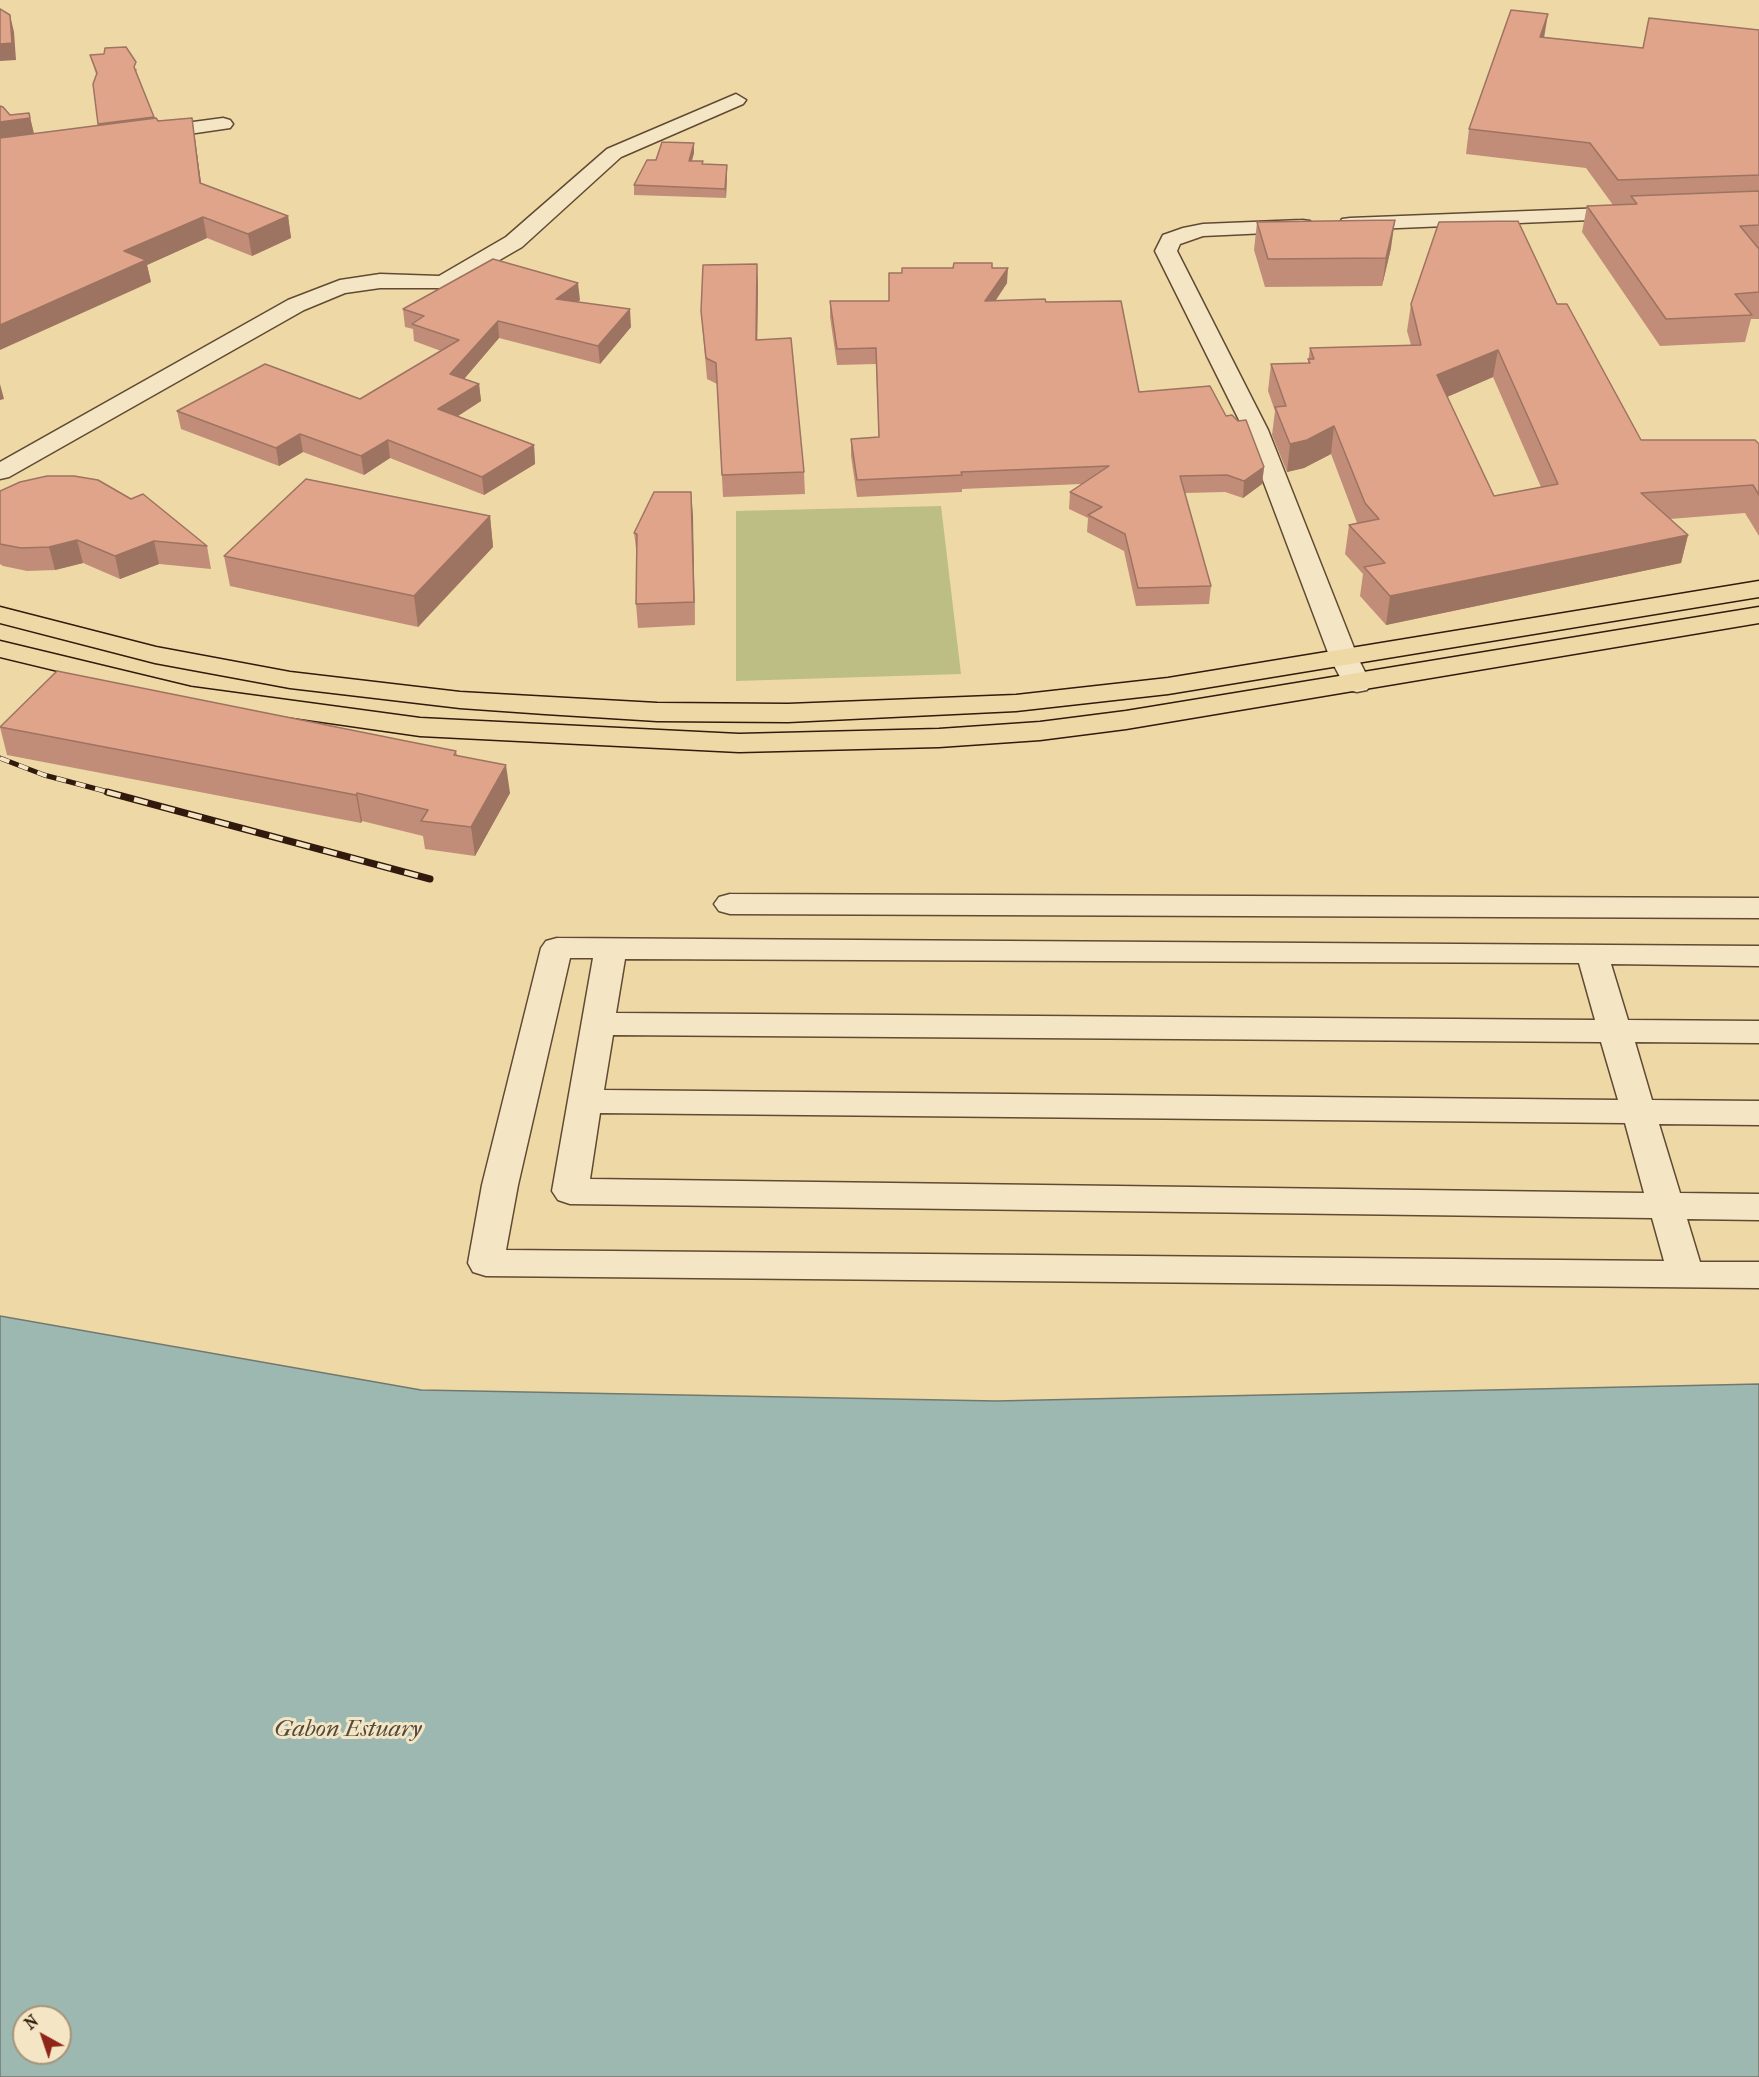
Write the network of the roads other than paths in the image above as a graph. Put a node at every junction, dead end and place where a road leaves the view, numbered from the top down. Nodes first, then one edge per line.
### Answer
1 (736, 100) dead end
2 (223, 124) dead end
3 (129, 136) edge
4 (1653, 212) edge
5 (0, 472) edge
6 (1759, 589) edge
7 (0, 615) edge
8 (1759, 615) edge
9 (0, 649) edge
10 (1344, 658) junction
11 (1357, 684) junction
12 (730, 904) dead end
13 (1759, 908) edge
14 (611, 949) junction
15 (1592, 953) junction
16 (1759, 956) edge
17 (598, 1024) junction
18 (1616, 1031) junction
19 (1759, 1032) edge
20 (584, 1101) junction
21 (1639, 1111) junction
22 (1759, 1113) edge
23 (1666, 1207) junction
24 (1759, 1207) edge
25 (1686, 1275) junction
26 (1759, 1275) edge

1 - 5 lane
2 - 3 lane
4 - 10 lane
6 - 10 highway
7 - 10 highway
8 - 11 highway
9 - 11 highway
10 - 11 lane
12 - 13 lane
14 - 15 lane
14 - 17 lane
14 - 25 lane
15 - 16 lane
15 - 18 lane
17 - 18 lane
17 - 20 lane
18 - 19 lane
18 - 21 lane
20 - 21 lane
20 - 23 lane
21 - 22 lane
21 - 23 lane
23 - 24 lane
23 - 25 lane
25 - 26 lane

